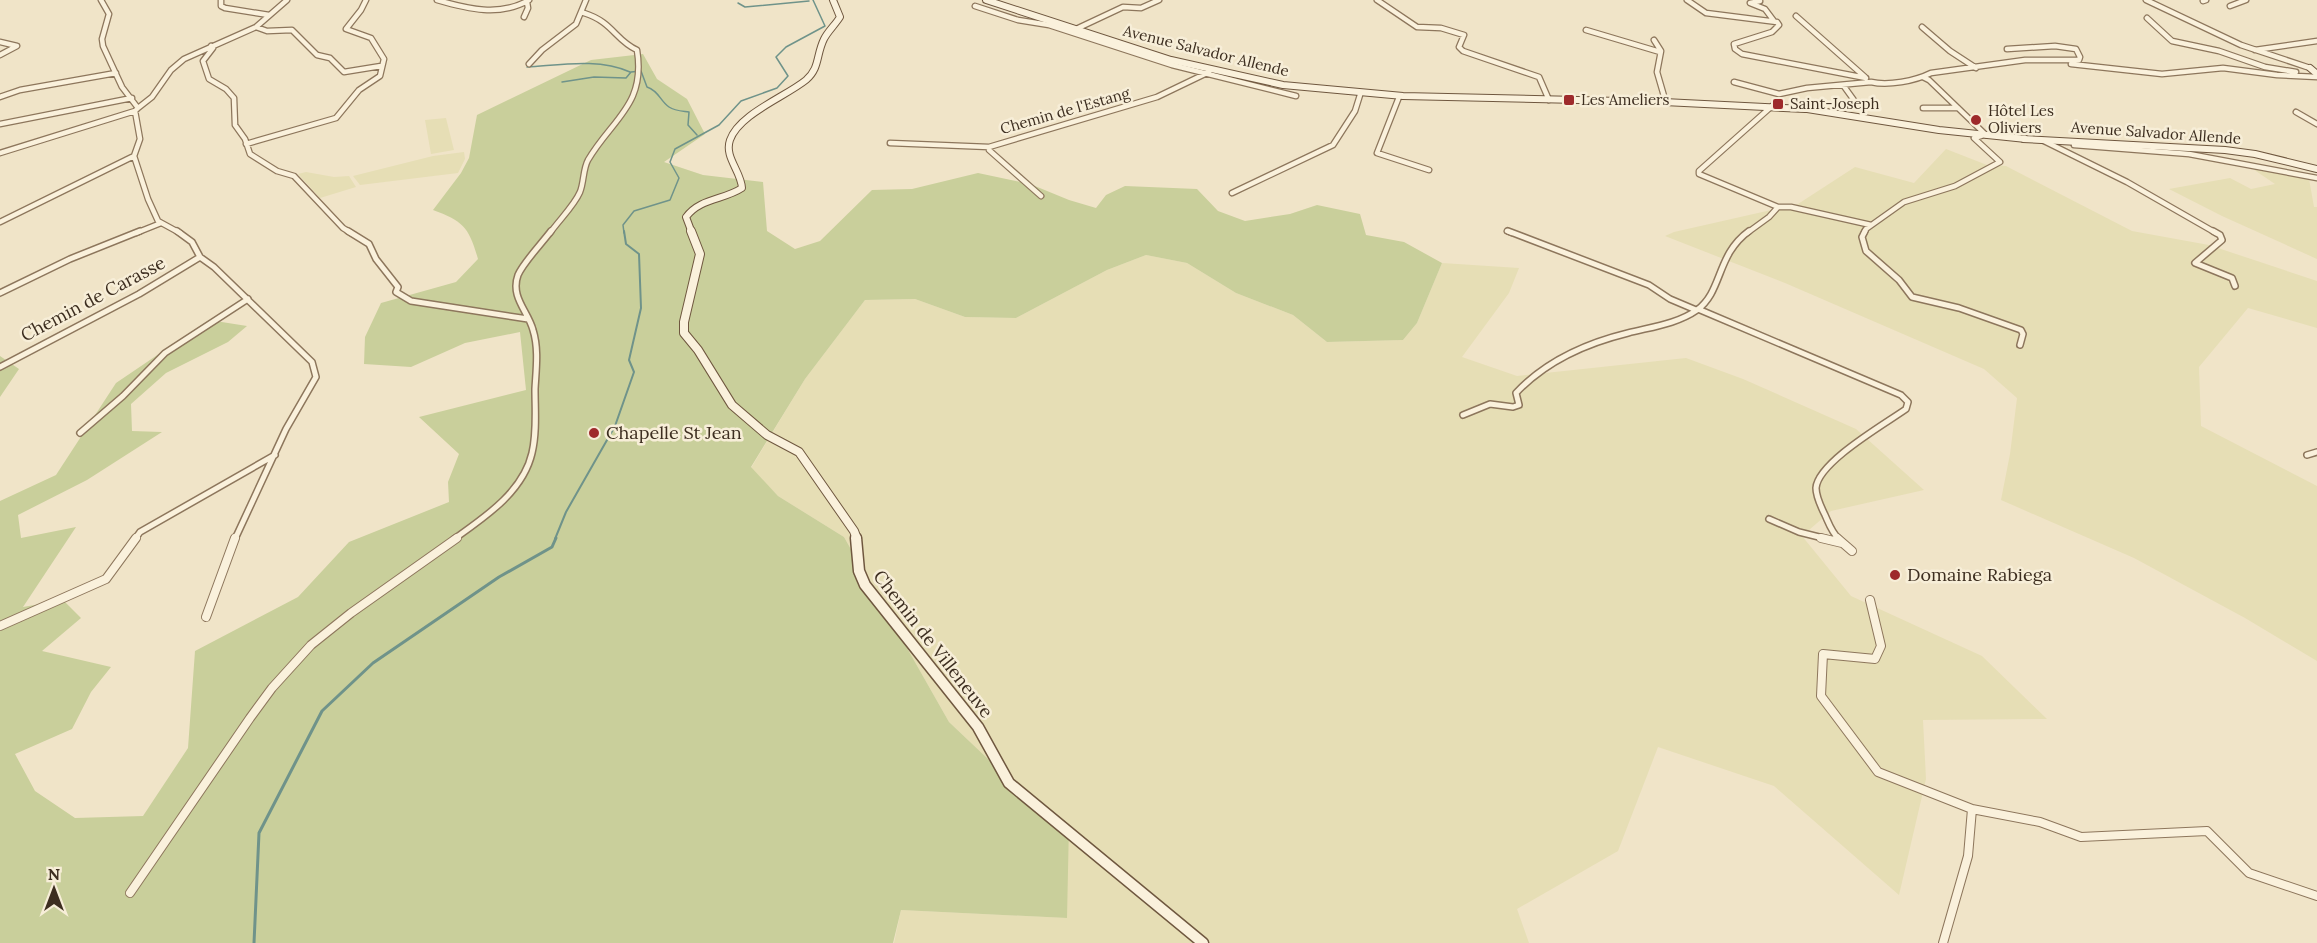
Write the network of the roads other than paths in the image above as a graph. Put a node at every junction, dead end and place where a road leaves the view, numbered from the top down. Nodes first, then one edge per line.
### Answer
1 (101, 0) edge
2 (221, 0) edge
3 (287, 0) edge
4 (366, 0) edge
5 (437, 0) edge
6 (586, 0) edge
7 (833, 0) edge
8 (986, 0) edge
9 (1160, 0) edge
10 (1377, 0) edge
11 (1391, 0) edge
12 (1687, 0) edge
13 (2146, 0) edge
14 (2246, 0) edge
15 (528, 1) edge
16 (1760, 1) edge
17 (1385, 5) junction
18 (975, 6) dead end
19 (2230, 6) dead end
20 (584, 12) junction
21 (269, 15) junction
22 (1796, 16) dead end
23 (524, 17) dead end
24 (2147, 18) dead end
25 (1774, 21) junction
26 (256, 27) junction
27 (1922, 27) dead end
28 (1586, 30) dead end
29 (1073, 31) junction
30 (1654, 40) dead end
31 (2317, 41) edge
32 (0, 42) edge
33 (211, 46) junction
34 (2007, 49) dead end
35 (2253, 50) junction
36 (1660, 52) junction
37 (0, 55) edge
38 (2065, 60) junction
39 (529, 64) dead end
40 (381, 66) junction
41 (2310, 68) junction
42 (2317, 68) edge
43 (1976, 69) junction
44 (1210, 71) junction
45 (116, 73) junction
46 (2317, 76) edge
47 (1923, 77) junction
48 (1866, 78) junction
49 (1734, 82) dead end
50 (1871, 82) junction
51 (1843, 85) junction
52 (1360, 95) junction
53 (1296, 96) dead end
54 (0, 97) edge
55 (1399, 97) junction
56 (132, 98) junction
57 (1549, 99) junction
58 (1666, 102) junction
59 (1856, 103) dead end
60 (1773, 106) junction
61 (1789, 106) junction
62 (1923, 108) dead end
63 (1958, 108) junction
64 (1805, 109) junction
65 (136, 110) junction
66 (2296, 112) dead end
67 (0, 124) edge
68 (2317, 124) edge
69 (1939, 130) junction
70 (1981, 135) junction
71 (2044, 141) junction
72 (890, 143) dead end
73 (246, 144) junction
74 (989, 147) junction
75 (2179, 147) junction
76 (0, 153) edge
77 (2184, 153) junction
78 (134, 156) junction
79 (2317, 169) edge
80 (1429, 170) dead end
81 (2316, 177) edge
82 (1232, 193) dead end
83 (1041, 196) dead end
84 (1778, 207) junction
85 (0, 222) edge
86 (161, 223) junction
87 (1871, 225) junction
88 (1507, 231) dead end
89 (200, 257) junction
90 (2235, 286) dead end
91 (0, 293) edge
92 (248, 299) junction
93 (1698, 309) junction
94 (528, 319) junction
95 (2020, 345) dead end
96 (0, 367) edge
97 (1462, 415) dead end
98 (80, 433) dead end
99 (2317, 452) edge
100 (275, 455) junction
101 (2307, 455) dead end
102 (1769, 519) dead end
103 (1843, 543) junction
104 (1852, 551) dead end
105 (1870, 600) dead end
106 (206, 617) dead end
107 (0, 626) edge
108 (1972, 809) junction
109 (130, 893) dead end
110 (2317, 896) edge
111 (1203, 943) edge
112 (1943, 943) edge

1 - 45 street
2 - 21 street
3 - 21 street
4 - 40 street
5 - 15 street
6 - 20 street
7 - 111 main road, Chemin de Villeneuve
8 - 29 main road, Avenue Salvador Allende
9 - 29 street
10 - 17 street
11 - 17 street
12 - 25 street
13 - 35 street
14 - 19 street
15 - 23 street
16 - 25 street
17 - 57 street
18 - 29 street
20 - 39 street
20 - 94 street
21 - 26 street
22 - 48 street
24 - 46 street
25 - 48 street
26 - 33 street
26 - 40 street
27 - 43 street
28 - 36 street
29 - 44 main road, Avenue Salvador Allende
30 - 36 street
31 - 35 street
32 - 37 street
33 - 65 street
33 - 73 street
34 - 38 street
35 - 41 street
36 - 58 street
38 - 43 street
38 - 46 street
40 - 73 street
41 - 42 main road
41 - 46 main road
43 - 47 street
44 - 52 main road, Avenue Salvador Allende
44 - 53 street
44 - 74 street, Chemin de l'Estang
45 - 54 street
45 - 56 street
47 - 50 street
47 - 63 street
48 - 50 street
49 - 51 street
50 - 51 street
51 - 59 street
52 - 55 main road, Avenue Salvador Allende
52 - 82 street
55 - 57 main road, Avenue Salvador Allende
55 - 80 street
56 - 65 street
56 - 67 street
57 - 58 main road, Avenue Salvador Allende
58 - 60 main road, Avenue Salvador Allende
58 - 61 main road, Avenue Salvador Allende
60 - 61 street
60 - 64 main road, Avenue Salvador Allende
60 - 84 street
61 - 64 main road, Avenue Salvador Allende
62 - 63 street
63 - 70 street
64 - 69 main road, Avenue Salvador Allende
65 - 76 street
65 - 78 street
66 - 68 street
69 - 70 main road, Avenue Salvador Allende
69 - 70 main road, Avenue Salvador Allende
70 - 71 main road, Avenue Salvador Allende
70 - 87 street
71 - 75 main road, Avenue Salvador Allende
71 - 77 street
71 - 90 street
72 - 74 street
73 - 94 street
74 - 83 street, Chemin de l'Estang
75 - 77 street
75 - 79 main road, Avenue Salvador Allende
77 - 81 street
78 - 85 street
78 - 86 street
79 - 81 street
84 - 87 street
84 - 93 street
86 - 89 street
86 - 91 street
87 - 95 street
88 - 93 street
89 - 92 street
89 - 96 street, Chemin de Carasse
92 - 98 street
92 - 100 street
93 - 97 street
93 - 103 street
94 - 109 street
99 - 101 street
100 - 106 street
100 - 107 street
102 - 103 street
103 - 104 street
105 - 108 street
108 - 110 street
108 - 112 street

